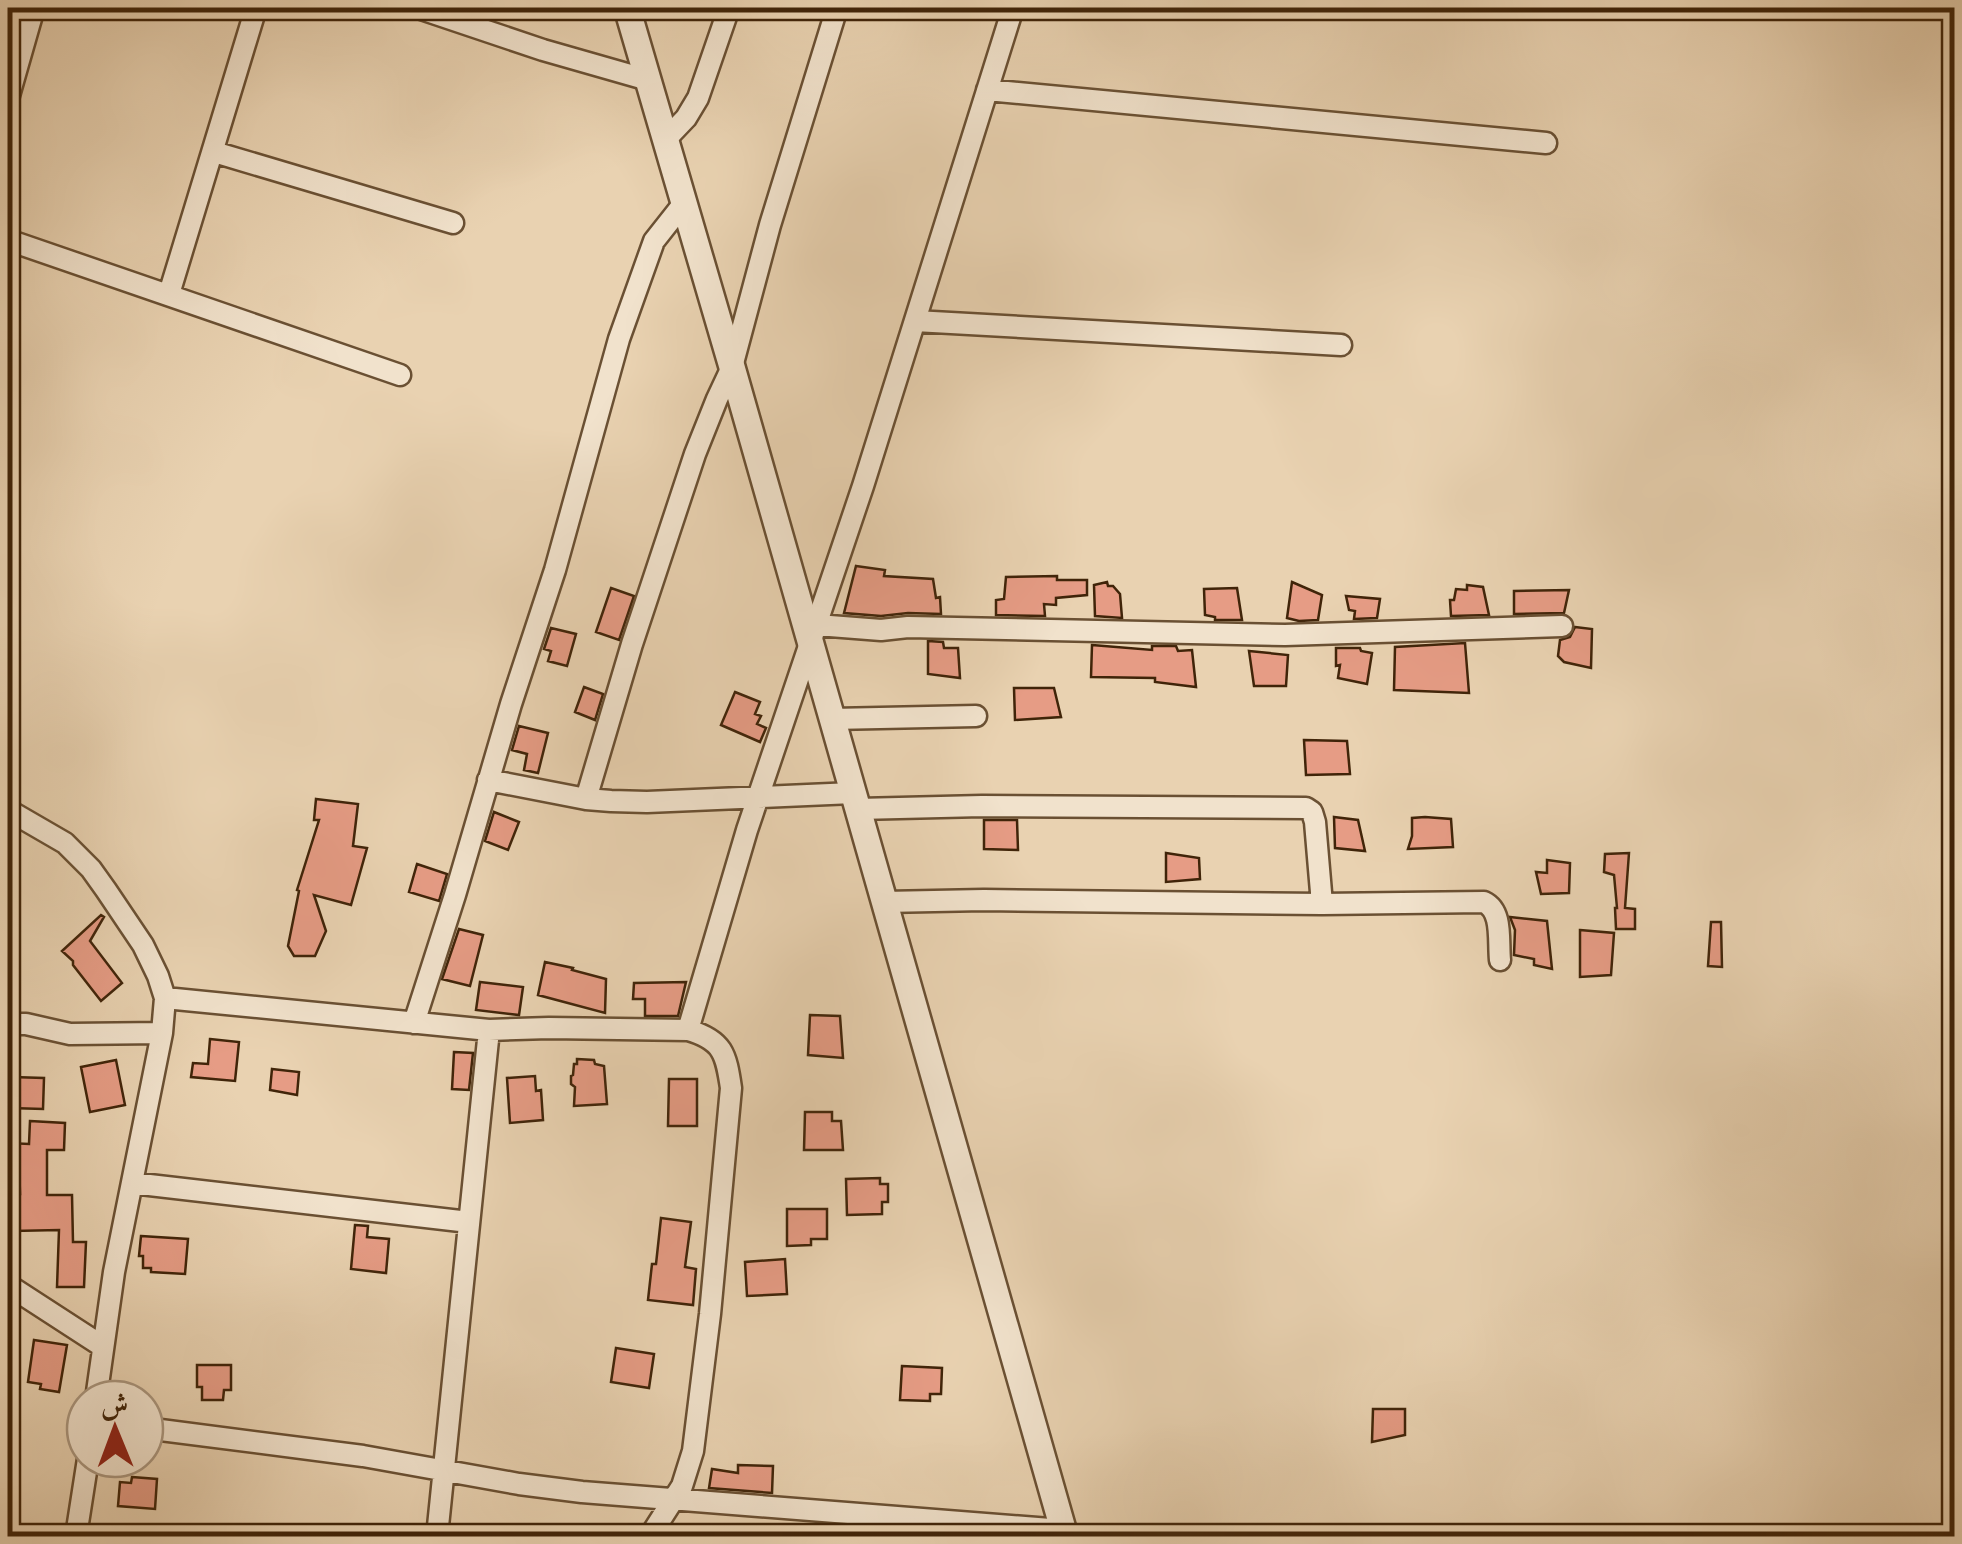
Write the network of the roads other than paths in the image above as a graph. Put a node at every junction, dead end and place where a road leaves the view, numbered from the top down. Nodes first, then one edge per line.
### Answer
1 (34, 8) edge
2 (256, 8) edge
3 (418, 8) edge
4 (729, 8) edge
5 (837, 8) edge
6 (1014, 8) edge
7 (628, 9) edge
8 (648, 80) junction
9 (987, 90) junction
10 (8, 99) edge
11 (666, 140) junction
12 (1546, 143) dead end
13 (214, 152) junction
14 (684, 203) junction
15 (453, 222) dead end
16 (8, 240) edge
17 (170, 294) junction
18 (914, 321) junction
19 (1341, 345) dead end
20 (732, 368) junction
21 (400, 375) dead end
22 (1562, 626) dead end
23 (813, 634) junction
24 (976, 716) dead end
25 (832, 719) junction
26 (488, 780) junction
27 (758, 797) junction
28 (586, 799) junction
29 (855, 801) junction
30 (8, 810) edge
31 (884, 902) junction
32 (1322, 904) junction
33 (1500, 960) dead end
34 (166, 998) junction
35 (414, 1023) junction
36 (8, 1024) edge
37 (489, 1030) junction
38 (688, 1030) junction
39 (162, 1033) junction
40 (132, 1183) junction
41 (469, 1222) junction
42 (8, 1285) edge
43 (102, 1346) junction
44 (98, 1379) edge
45 (165, 1431) edge
46 (443, 1470) junction
47 (85, 1479) edge
48 (675, 1500) junction
49 (1064, 1533) edge
50 (76, 1536) edge
51 (436, 1536) edge
52 (650, 1536) edge

1 - 10 street
2 - 13 street
3 - 8 street
4 - 11 street
5 - 20 street
6 - 9 street
7 - 8 street
8 - 11 street
9 - 12 street
9 - 18 street
11 - 14 street
13 - 15 street
13 - 17 street
14 - 20 street
14 - 26 street
16 - 17 street
17 - 21 street
18 - 19 street
18 - 23 street
20 - 23 street
20 - 28 street
22 - 23 street
23 - 25 street
23 - 27 street
24 - 25 street
25 - 29 street
26 - 28 street
26 - 35 street
27 - 28 street
27 - 29 street
27 - 38 street
29 - 31 street
29 - 32 street
30 - 34 street
31 - 32 street
31 - 49 street
32 - 33 street
34 - 35 street
34 - 39 street
35 - 37 street
36 - 39 street
37 - 38 street
37 - 41 street
38 - 48 street
39 - 40 street
40 - 41 street
40 - 43 street
41 - 46 street
42 - 43 street
43 - 44 street
45 - 46 street
46 - 48 street
46 - 51 street
47 - 50 street
48 - 49 street
48 - 52 street

